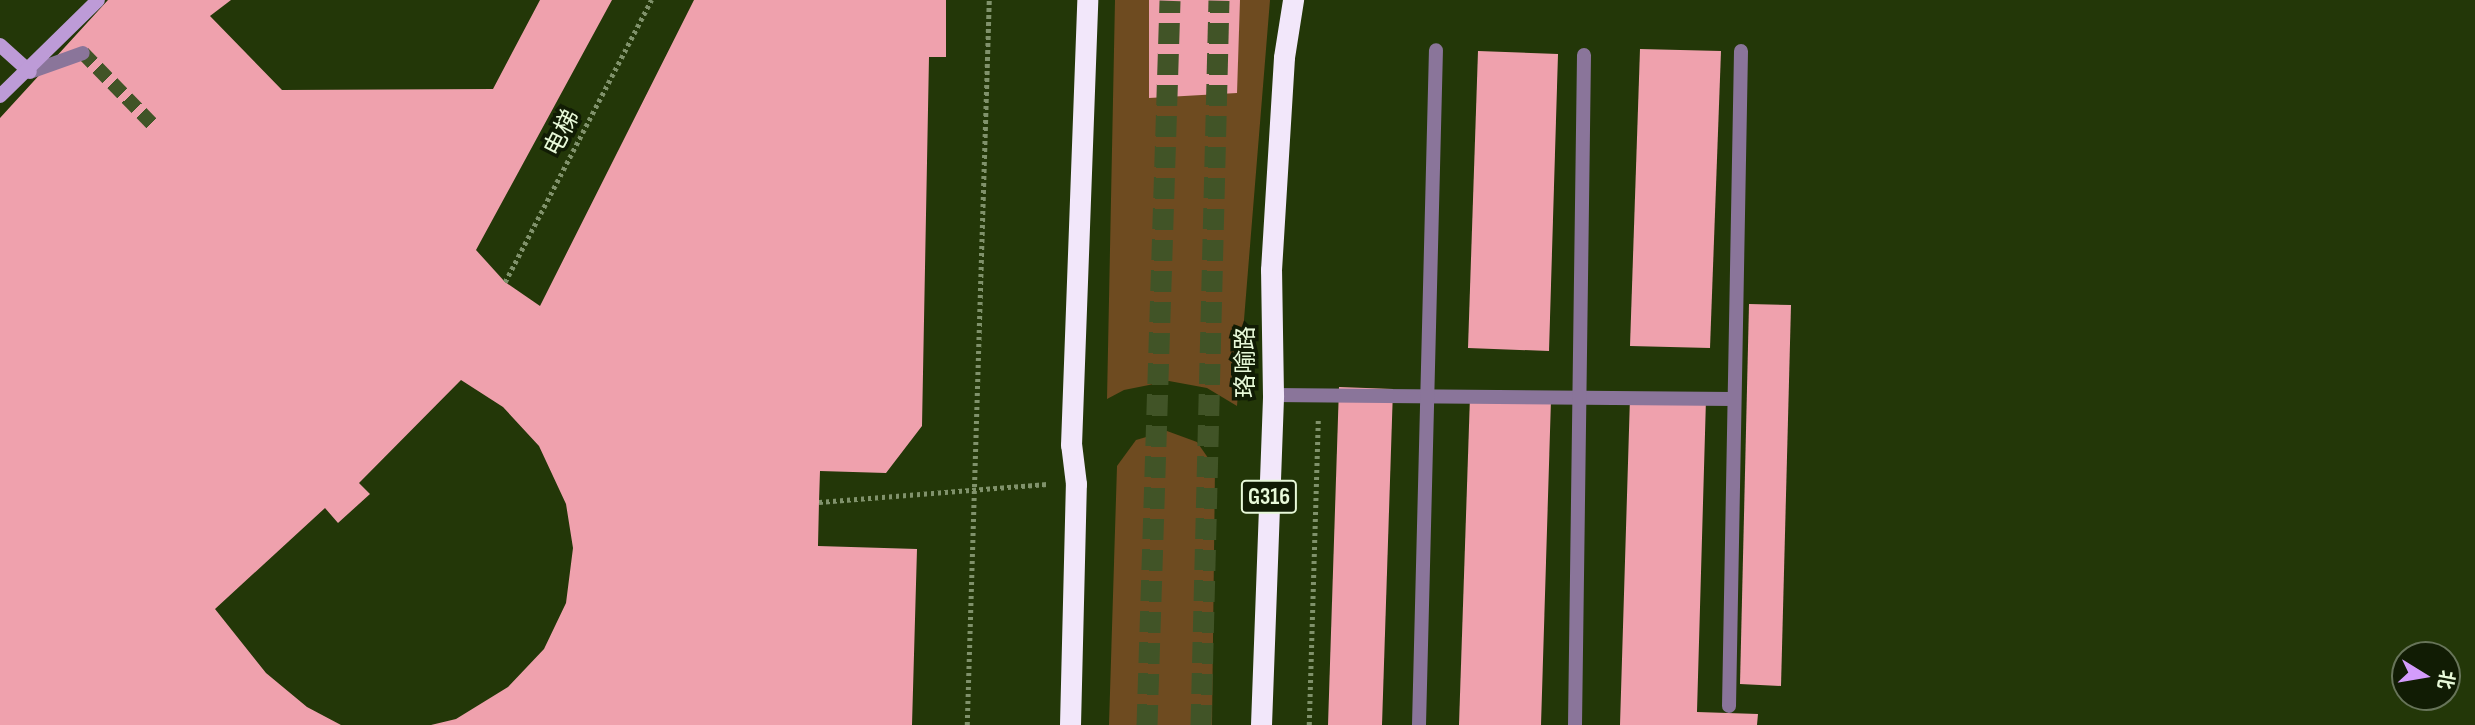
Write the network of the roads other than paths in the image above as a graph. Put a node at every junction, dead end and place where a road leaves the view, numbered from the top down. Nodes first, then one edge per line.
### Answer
1 (98, 0) edge
2 (1087, 0) edge
3 (1293, 0) edge
4 (0, 45) edge
5 (1436, 50) dead end
6 (1741, 51) dead end
7 (83, 53) dead end
8 (1584, 55) dead end
9 (30, 72) junction
10 (0, 96) edge
11 (1273, 395) junction
12 (1427, 399) junction
13 (1732, 399) junction
14 (1579, 400) junction
15 (1729, 706) dead end
16 (1070, 725) edge
17 (1261, 725) edge
18 (1419, 725) edge
19 (1575, 725) edge

1 - 9 street
2 - 16 highway
3 - 11 highway, 珞喻路 / G316
4 - 9 street
5 - 12 street
6 - 13 street
7 - 9 street
8 - 14 street
9 - 10 street
11 - 12 street
11 - 17 highway, 珞喻路 / G316
12 - 14 street
12 - 18 street
13 - 14 street
13 - 15 street
14 - 19 street

